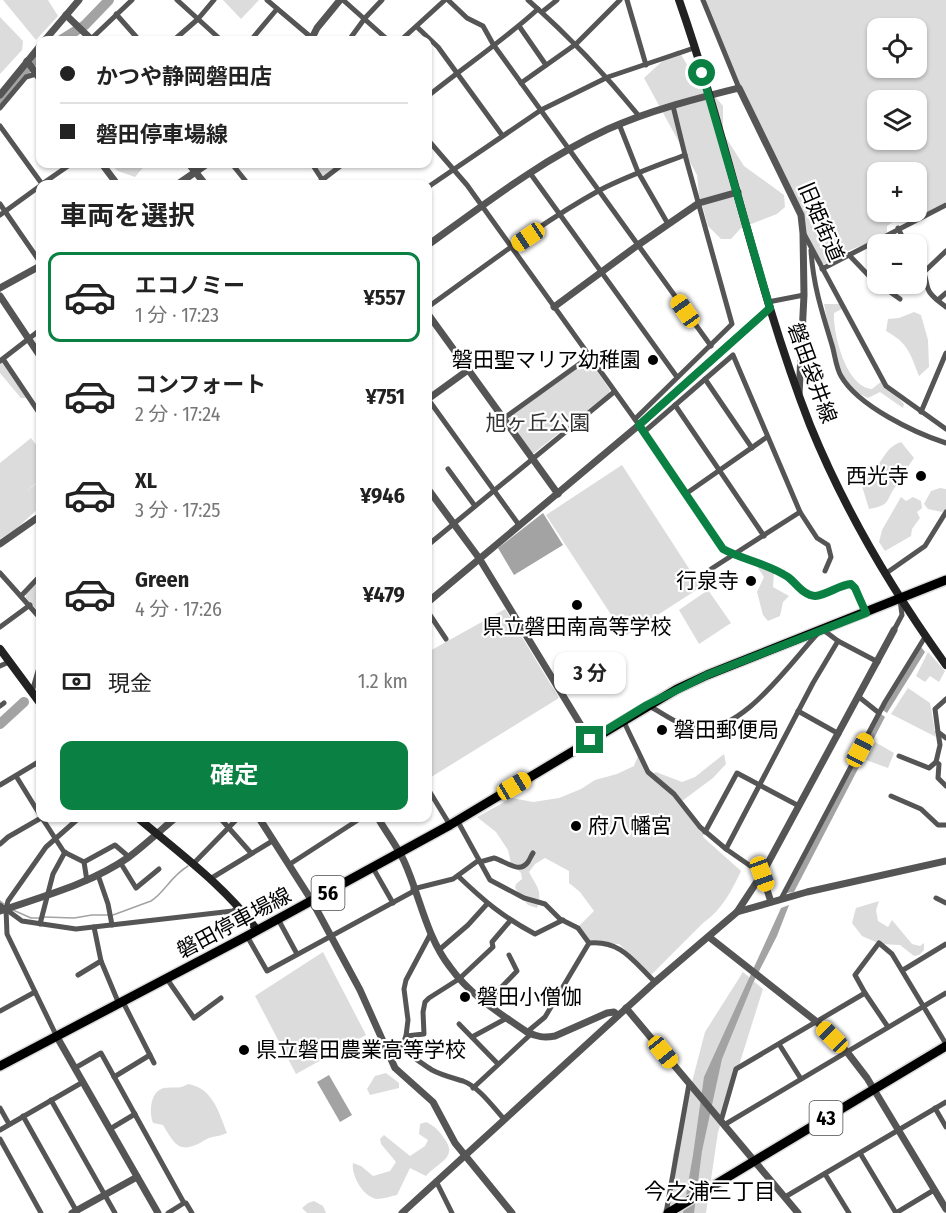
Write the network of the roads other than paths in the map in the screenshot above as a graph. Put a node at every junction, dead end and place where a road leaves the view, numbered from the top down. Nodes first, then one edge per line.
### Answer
1 (132, 0) edge
2 (177, 0) edge
3 (214, 0) edge
4 (267, 0) edge
5 (341, 0) edge
6 (382, 0) edge
7 (528, 0) edge
8 (557, 0) edge
9 (620, 0) edge
10 (627, 0) edge
11 (679, 0) edge
12 (703, 0) edge
13 (76, 1) edge
14 (443, 1) edge
15 (277, 9) junction
16 (540, 10) junction
17 (116, 14) junction
18 (66, 15) junction
19 (365, 18) junction
20 (198, 19) junction
21 (519, 26) junction
22 (417, 27) junction
23 (48, 36) edge
24 (87, 36) edge
25 (95, 36) edge
26 (135, 36) edge
27 (179, 36) edge
28 (217, 36) edge
29 (254, 36) edge
30 (308, 36) edge
31 (313, 36) edge
32 (352, 36) edge
33 (384, 36) edge
34 (406, 36) edge
35 (426, 36) edge
36 (432, 41) edge
37 (493, 44) junction
38 (576, 44) junction
39 (694, 48) junction
40 (36, 51) edge
41 (27, 62) junction
42 (646, 64) junction
43 (546, 65) junction
44 (36, 73) edge
45 (456, 73) junction
46 (36, 76) edge
47 (608, 77) junction
48 (521, 83) junction
49 (739, 88) junction
50 (432, 93) edge
51 (0, 95) edge
52 (709, 95) junction
53 (673, 106) junction
54 (0, 108) edge
55 (540, 110) junction
56 (639, 116) junction
57 (619, 124) junction
58 (0, 126) edge
59 (502, 135) junction
60 (432, 145) edge
61 (568, 149) junction
62 (685, 155) junction
63 (65, 168) edge
64 (192, 168) edge
65 (202, 168) edge
66 (235, 168) edge
67 (338, 168) edge
68 (453, 169) junction
69 (196, 172) junction
70 (638, 172) junction
71 (530, 173) junction
72 (38, 180) edge
73 (49, 180) edge
74 (184, 180) edge
75 (202, 180) edge
76 (245, 180) edge
77 (324, 180) edge
78 (432, 184) edge
79 (36, 189) edge
80 (599, 191) junction
81 (738, 192) junction
82 (699, 203) junction
83 (0, 204) edge
84 (946, 205) edge
85 (482, 206) junction
86 (3, 213) edge
87 (560, 215) junction
88 (668, 224) junction
89 (898, 228) junction
90 (803, 233) junction
91 (901, 234) edge
92 (432, 242) edge
93 (638, 245) junction
94 (511, 248) junction
95 (811, 250) junction
96 (946, 251) edge
97 (849, 255) junction
98 (36, 258) edge
99 (36, 266) edge
100 (822, 269) junction
101 (927, 269) edge
102 (867, 270) edge
103 (602, 273) junction
104 (927, 286) edge
105 (0, 288) edge
106 (946, 293) edge
107 (895, 294) edge
108 (804, 295) junction
109 (0, 296) edge
110 (900, 298) dead end
111 (938, 300) junction
112 (432, 304) edge
113 (769, 305) junction
114 (946, 307) edge
115 (554, 308) junction
116 (432, 320) edge
117 (36, 333) edge
118 (29, 339) junction
119 (711, 346) junction
120 (36, 350) edge
121 (946, 354) edge
122 (589, 357) junction
123 (2, 360) edge
124 (468, 370) junction
125 (678, 377) junction
126 (705, 379) junction
127 (614, 392) junction
128 (799, 395) junction
129 (432, 396) edge
130 (432, 405) edge
131 (675, 405) junction
132 (36, 408) edge
133 (921, 412) junction
134 (503, 419) junction
135 (639, 425) junction
136 (946, 429) edge
137 (767, 437) junction
138 (946, 443) edge
139 (752, 448) junction
140 (532, 459) junction
141 (448, 469) dead end
142 (721, 470) junction
143 (494, 490) junction
144 (687, 493) junction
145 (558, 494) junction
146 (432, 495) edge
147 (475, 506) junction
148 (800, 512) junction
149 (946, 512) edge
150 (36, 519) edge
151 (453, 524) junction
152 (519, 525) junction
153 (764, 536) junction
154 (432, 542) edge
155 (0, 544) edge
156 (732, 554) junction
157 (479, 558) junction
158 (711, 569) dead end
159 (825, 571) dead end
160 (0, 573) edge
161 (885, 574) junction
162 (36, 580) edge
163 (946, 580) edge
164 (21, 596) junction
165 (432, 599) edge
166 (900, 600) junction
167 (30, 605) junction
168 (36, 613) edge
169 (866, 613) junction
170 (432, 618) edge
171 (0, 627) edge
172 (822, 629) junction
173 (894, 630) joint
174 (925, 637) junction
175 (446, 639) dead end
176 (838, 641) junction
177 (0, 649) edge
178 (9, 662) junction
179 (878, 662) junction
180 (946, 665) edge
181 (0, 666) edge
182 (36, 678) edge
183 (32, 692) junction
184 (859, 697) junction
185 (36, 698) edge
186 (946, 699) edge
187 (647, 705) junction
188 (798, 711) junction
189 (879, 713) junction
190 (623, 720) junction
191 (938, 732) junction
192 (839, 734) junction
193 (946, 738) edge
194 (590, 740) junction
195 (899, 756) dead end
196 (936, 762) junction
197 (36, 764) edge
198 (16, 776) junction
199 (0, 784) edge
200 (760, 785) junction
201 (946, 786) edge
202 (432, 794) edge
203 (891, 795) dead end
204 (799, 806) junction
205 (36, 809) edge
206 (36, 820) edge
207 (45, 822) edge
208 (74, 822) edge
209 (142, 822) edge
210 (171, 822) edge
211 (224, 822) edge
212 (234, 822) edge
213 (262, 822) edge
214 (355, 822) edge
215 (380, 822) edge
216 (454, 823) junction
217 (946, 825) edge
218 (229, 827) junction
219 (705, 832) junction
220 (156, 834) junction
221 (56, 838) junction
222 (274, 840) junction
223 (0, 844) edge
224 (726, 849) junction
225 (65, 852) junction
226 (252, 853) junction
227 (399, 853) junction
228 (533, 853) dead end
229 (129, 857) junction
230 (480, 861) junction
231 (946, 861) edge
232 (84, 862) junction
233 (120, 862) junction
234 (193, 864) junction
235 (290, 864) junction
236 (373, 867) junction
237 (159, 869) dead end
238 (762, 874) junction
239 (98, 875) junction
240 (458, 876) junction
241 (210, 879) junction
242 (87, 881) junction
243 (414, 890) junction
244 (47, 896) junction
245 (936, 898) dead end
246 (782, 899) junction
247 (312, 901) junction
248 (771, 902) junction
249 (393, 903) junction
250 (946, 903) edge
251 (487, 904) junction
252 (239, 906) junction
253 (2, 909) edge
254 (737, 912) junction
255 (278, 919) junction
256 (563, 920) junction
257 (510, 921) junction
258 (40, 924) junction
259 (112, 925) junction
260 (94, 927) junction
261 (257, 930) junction
262 (431, 933) junction
263 (247, 936) junction
264 (330, 936) junction
265 (709, 937) junction
266 (589, 943) junction
267 (946, 944) edge
268 (439, 950) junction
269 (297, 954) junction
270 (509, 955) dead end
271 (102, 961) junction
272 (903, 970) junction
273 (78, 975) dead end
274 (167, 979) junction
275 (459, 979) junction
276 (655, 982) junction
277 (35, 993) junction
278 (865, 993) junction
279 (946, 993) edge
280 (221, 998) dead end
281 (0, 1002) edge
282 (121, 1003) junction
283 (486, 1003) junction
284 (924, 1006) junction
285 (626, 1008) junction
286 (2, 1010) edge
287 (618, 1015) junction
288 (507, 1018) junction
289 (817, 1022) junction
290 (459, 1024) dead end
291 (888, 1027) junction
292 (529, 1033) junction
293 (406, 1036) junction
294 (472, 1036) junction
295 (57, 1037) junction
296 (779, 1044) junction
297 (946, 1045) edge
298 (392, 1046) dead end
299 (401, 1049) junction
300 (847, 1052) junction
301 (150, 1055) junction
302 (154, 1063) dead end
303 (498, 1064) junction
304 (0, 1066) edge
305 (75, 1068) junction
306 (114, 1077) junction
307 (801, 1079) junction
308 (83, 1082) junction
309 (690, 1085) junction
310 (473, 1088) junction
311 (873, 1089) junction
312 (51, 1100) junction
313 (946, 1102) edge
314 (0, 1108) edge
315 (935, 1108) junction
316 (135, 1114) junction
317 (23, 1116) junction
318 (504, 1119) junction
319 (720, 1121) junction
320 (9, 1124) junction
321 (946, 1127) edge
322 (110, 1129) junction
323 (0, 1130) edge
324 (898, 1130) junction
325 (0, 1139) edge
326 (860, 1153) junction
327 (464, 1156) junction
328 (754, 1162) junction
329 (825, 1174) junction
330 (137, 1177) junction
331 (436, 1181) junction
332 (934, 1190) junction
333 (104, 1195) junction
334 (785, 1197) junction
335 (184, 1203) junction
336 (946, 1209) edge
337 (75, 1212) edge
338 (670, 1212) edge
339 (41, 1213) edge
340 (115, 1213) edge
341 (158, 1213) edge
342 (168, 1213) edge
343 (192, 1213) edge
344 (402, 1213) edge
345 (452, 1213) edge
346 (512, 1213) edge
347 (798, 1213) edge
348 (849, 1213) edge
349 (896, 1213) edge

1 - 17 street
2 - 20 street
3 - 20 street
4 - 15 street
5 - 19 street
5 - 31 street
6 - 19 street
7 - 16 street
8 - 16 street
9 - 38 street
10 - 42 street
11 - 39 main road, 磐田袋井線
12 - 49 street, 旧姫街道
13 - 18 street
14 - 22 street
14 - 37 street
15 - 29 street
15 - 30 street
16 - 21 street
16 - 38 street
17 - 25 street
17 - 26 street
18 - 23 street
18 - 24 street
19 - 32 street
19 - 33 street
20 - 27 street
20 - 28 street
21 - 37 street
21 - 43 street
22 - 34 street
22 - 35 street
36 - 45 street
37 - 45 street
37 - 48 street
38 - 43 street
38 - 47 street
39 - 42 street
39 - 52 main road, 磐田袋井線
40 - 41 street
41 - 44 street
41 - 51 street
42 - 47 street
43 - 48 street
45 - 50 street
45 - 59 street
46 - 54 street
47 - 55 street
47 - 56 street
48 - 55 street
49 - 52 street
49 - 90 street, 旧姫街道
52 - 53 street
52 - 81 main road, 磐田袋井線
53 - 56 street
53 - 62 street
55 - 59 street
55 - 61 street
56 - 57 street
57 - 61 street
57 - 70 street
58 - 72 street
59 - 68 street
60 - 68 street
61 - 71 street
61 - 80 street
62 - 70 street
62 - 82 street
63 - 73 street
64 - 69 street
65 - 69 street
66 - 76 street
67 - 77 street
68 - 78 street
68 - 85 street
69 - 74 street
69 - 75 street
70 - 80 street
70 - 88 street
71 - 85 street
71 - 87 street
79 - 86 street
80 - 87 street
80 - 93 street
81 - 82 street
81 - 113 main road, 磐田袋井線
82 - 88 street
82 - 119 street
83 - 86 street
84 - 89 street
85 - 92 street
85 - 94 street
86 - 98 street
87 - 94 street
87 - 103 street
88 - 93 street
89 - 91 street
89 - 97 street
90 - 95 street, 旧姫街道
90 - 108 street
93 - 103 street
93 - 119 street
94 - 112 street
94 - 115 street
95 - 100 street, 旧姫街道
95 - 138 street
96 - 101 street
97 - 100 street
97 - 102 street
99 - 105 street
100 - 133 street, 旧姫街道
103 - 115 street
103 - 125 street
104 - 111 street
106 - 111 street
107 - 110 street
108 - 113 street
108 - 128 street
109 - 118 street
111 - 114 street
113 - 128 main road, 磐田袋井線
113 - 135 street
115 - 122 street
116 - 124 street
117 - 118 street
118 - 120 street
118 - 123 street
119 - 125 street
121 - 133 street
122 - 127 street
122 - 134 street
123 - 132 street
124 - 129 street
124 - 134 street
125 - 135 street
126 - 131 street
126 - 137 street
126 - 139 street
127 - 135 street
127 - 140 street
128 - 161 main road, 磐田袋井線
130 - 143 street
131 - 135 street
131 - 142 street
133 - 136 street, 旧姫街道
134 - 140 street
135 - 144 street
135 - 145 street
137 - 139 street
137 - 148 street
139 - 142 street
140 - 143 street
140 - 145 street
141 - 147 street
142 - 144 street
142 - 153 street
143 - 147 street
143 - 152 street
144 - 156 street
145 - 152 street
146 - 151 street
147 - 151 street
148 - 153 street
148 - 159 street
149 - 161 street
150 - 155 street
151 - 154 street
151 - 157 street
152 - 157 street
153 - 156 street
156 - 158 street
156 - 169 street
157 - 165 street
157 - 194 street
160 - 164 street
161 - 166 main road, 磐田袋井線
162 - 164 street
163 - 166 main road, 磐田停車場線
164 - 167 street
166 - 169 main road, 磐田停車場線 / 56
166 - 173 street
166 - 174 main road, 磐田袋井線
167 - 168 street
167 - 171 street
169 - 172 main road, 磐田停車場線 / 56
170 - 175 street
172 - 176 street
172 - 187 main road, 磐田停車場線 / 56
172 - 187 street
173 - 179 street
174 - 180 main road, 磐田袋井線
174 - 189 street
176 - 179 street
176 - 188 street
177 - 178 main road
178 - 181 street
178 - 183 main road
179 - 184 street
182 - 183 street
183 - 185 main road
184 - 189 street
184 - 192 street
186 - 191 street
187 - 190 main road, 磐田停車場線 / 56
188 - 192 street
188 - 200 street
189 - 246 street
190 - 194 main road, 磐田停車場線 / 56
190 - 219 street
191 - 193 street
191 - 196 street
192 - 204 street
194 - 216 main road, 磐田停車場線 / 56
195 - 196 street
196 - 201 street
197 - 198 street
198 - 199 street
198 - 205 street
200 - 204 street
200 - 219 street
200 - 224 street
202 - 216 street
203 - 217 street
204 - 238 street
206 - 223 street
207 - 221 street
208 - 221 street
209 - 220 main road
210 - 220 street
211 - 218 street
212 - 218 street
213 - 222 street
214 - 235 street
215 - 227 street
216 - 227 main road, 磐田停車場線 / 56
216 - 230 street
218 - 226 street
218 - 234 street
219 - 224 street
220 - 229 street
220 - 234 main road
221 - 225 street
221 - 253 street
222 - 226 street
222 - 235 street
224 - 238 street
225 - 232 street
225 - 244 street
226 - 241 street
227 - 236 main road, 磐田停車場線 / 56
227 - 243 street
228 - 230 street
229 - 232 street
229 - 233 street
230 - 240 street
230 - 256 street
231 - 246 street
232 - 242 street
233 - 237 street
233 - 239 street
234 - 241 main road
235 - 247 street
236 - 247 main road, 磐田停車場線 / 56
236 - 249 street
238 - 248 street
238 - 254 street
239 - 242 street
239 - 259 street
240 - 243 street
240 - 251 street
241 - 252 main road
242 - 244 street
243 - 249 street
243 - 262 street
244 - 253 street
244 - 258 street
245 - 250 street
246 - 248 street
247 - 255 main road, 磐田停車場線 / 56
247 - 264 street
248 - 254 street
249 - 264 street
251 - 257 street
251 - 268 street
252 - 259 street
252 - 261 main road
253 - 258 street
253 - 277 street
254 - 265 street
255 - 261 main road, 磐田停車場線 / 56
255 - 269 street
256 - 257 street
256 - 266 street
257 - 275 street
258 - 260 street
259 - 260 street
260 - 271 street
261 - 263 main road, 磐田停車場線 / 56
262 - 268 street
262 - 293 street
263 - 269 street
263 - 274 main road, 磐田停車場線 / 56
264 - 269 street
264 - 327 street
265 - 276 street
265 - 289 street
266 - 276 street
266 - 292 street
267 - 272 street
268 - 275 street
270 - 283 street
271 - 273 street
271 - 282 street
272 - 278 street
272 - 284 street
274 - 280 street
274 - 282 main road, 磐田停車場線 / 56
275 - 283 street
275 - 293 street
276 - 285 street
277 - 286 street
277 - 295 street
278 - 289 street
278 - 291 street
279 - 284 street
281 - 286 street
282 - 295 main road, 磐田停車場線 / 56
282 - 301 street
283 - 288 street
284 - 291 street
284 - 297 street
285 - 287 street
285 - 309 street
287 - 292 street
287 - 318 street
288 - 292 street
288 - 294 street
289 - 296 street
289 - 300 street
290 - 294 street
291 - 300 street
292 - 303 street
293 - 299 street
294 - 303 street
295 - 304 main road, 磐田停車場線 / 56
295 - 305 street
296 - 307 street
296 - 319 street
297 - 311 main road, 43
298 - 299 street
299 - 310 street
300 - 307 street
300 - 311 street
301 - 302 street
301 - 306 street
303 - 310 street
305 - 306 street
305 - 308 street
306 - 316 street
307 - 319 street
308 - 312 street
308 - 322 street
309 - 319 street
309 - 338 street
310 - 318 street
311 - 324 street
311 - 328 main road, 43
312 - 317 street
312 - 333 street
313 - 315 street
314 - 320 street
315 - 321 street
315 - 324 street
316 - 322 street
316 - 335 street
317 - 320 street
317 - 337 street
318 - 327 street
319 - 328 street
320 - 323 street
322 - 330 street
324 - 326 street
324 - 332 street
325 - 339 street
326 - 329 street
326 - 349 street
327 - 331 street
327 - 346 street
328 - 334 street
328 - 338 main road, 43
329 - 334 street
329 - 348 street
330 - 333 street
330 - 341 street
331 - 344 street
331 - 345 street
332 - 336 street
332 - 349 street
333 - 337 street
333 - 340 street
334 - 347 street
335 - 342 street
335 - 343 street

